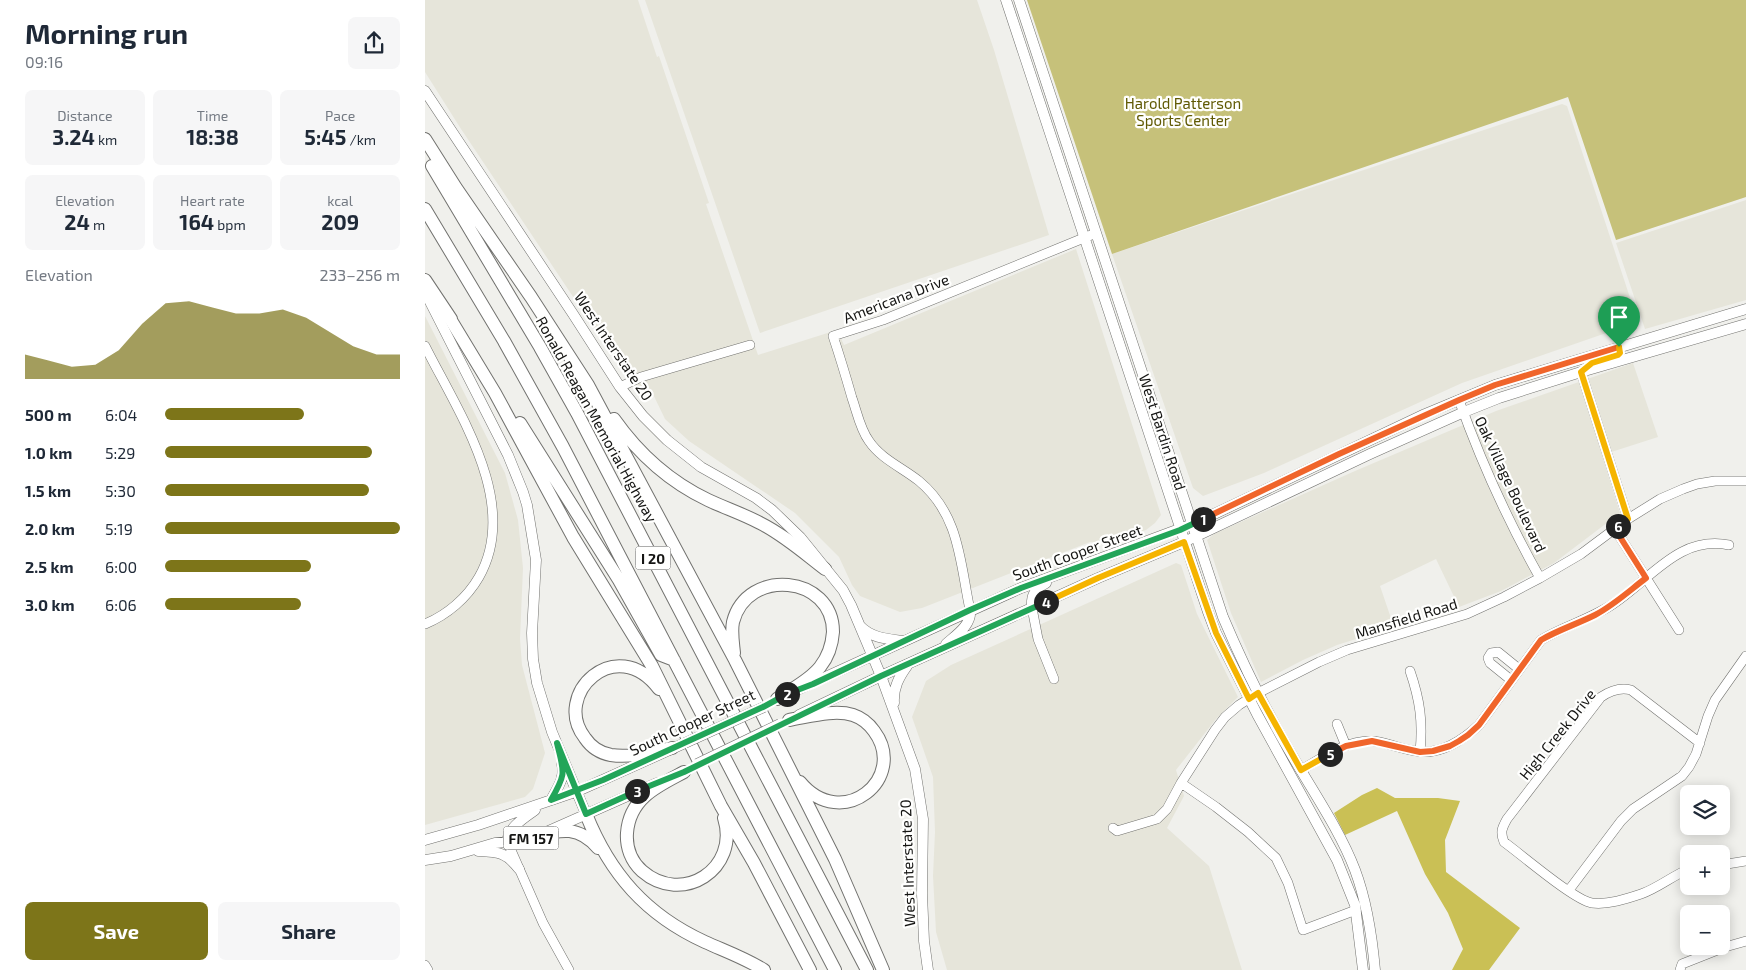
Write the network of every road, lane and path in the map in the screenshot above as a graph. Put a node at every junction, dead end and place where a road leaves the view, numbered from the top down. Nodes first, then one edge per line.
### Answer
1 (1006, 0) edge
2 (1019, 0) edge
3 (1028, 27) junction
4 (1015, 31) junction
5 (425, 90) edge
6 (425, 139) edge
7 (425, 155) edge
8 (425, 209) edge
9 (1096, 233) junction
10 (1085, 238) junction
11 (425, 280) edge
12 (425, 292) edge
13 (1743, 310) edge
14 (446, 312) junction
15 (1745, 324) edge
16 (1684, 328) junction
17 (751, 345) dead end
18 (425, 346) edge
19 (1619, 347) junction
20 (1638, 355) junction
21 (1582, 372) junction
22 (1142, 374) junction
23 (1130, 379) junction
24 (588, 385) junction
25 (620, 387) junction
26 (1459, 400) junction
27 (1463, 412) junction
28 (1746, 481) edge
29 (1628, 519) junction
30 (1193, 524) junction
31 (1615, 529) junction
32 (1180, 530) junction
33 (1197, 536) junction
34 (1184, 542) junction
35 (1729, 545) dead end
36 (825, 569) junction
37 (1073, 569) junction
38 (1540, 578) junction
39 (1646, 578) junction
40 (1032, 608) junction
41 (970, 610) junction
42 (425, 624) edge
43 (860, 625) junction
44 (1679, 630) dead end
45 (903, 641) junction
46 (941, 649) junction
47 (872, 656) junction
48 (1746, 656) edge
49 (674, 660) junction
50 (735, 660) junction
51 (909, 663) junction
52 (1519, 669) junction
53 (1410, 671) dead end
54 (881, 676) junction
55 (1054, 678) dead end
56 (1511, 680) junction
57 (1254, 696) junction
58 (777, 699) junction
59 (895, 711) junction
60 (679, 720) junction
61 (785, 722) junction
62 (1337, 724) dead end
63 (557, 743) junction
64 (1700, 743) junction
65 (1346, 746) junction
66 (672, 748) junction
67 (1420, 752) junction
68 (781, 753) junction
69 (1301, 770) junction
70 (684, 772) junction
71 (1181, 783) junction
72 (577, 791) junction
73 (548, 802) junction
74 (721, 806) junction
75 (586, 814) junction
76 (1113, 828) dead end
77 (537, 836) junction
78 (426, 839) edge
79 (507, 841) junction
80 (472, 850) junction
81 (425, 860) edge
82 (1746, 860) edge
83 (608, 861) junction
84 (1730, 863) edge
85 (519, 869) junction
86 (1680, 873) edge
87 (1569, 890) junction
88 (1356, 910) junction
89 (1746, 941) edge
90 (425, 965) edge
91 (428, 970) edge
92 (569, 970) edge
93 (764, 970) edge
94 (810, 970) edge
95 (835, 970) edge
96 (867, 970) edge
97 (883, 970) edge
98 (928, 970) edge
99 (1363, 970) edge
100 (1375, 970) edge
101 (1680, 970) edge

1 - 4 main road, West Bardin Road
2 - 3 main road, West Bardin Road
3 - 4 main road
3 - 9 main road, West Bardin Road
4 - 10 main road, West Bardin Road
5 - 25 main road, West Interstate 20
6 - 24 highway
7 - 96 highway, Ronald Reagan Memorial Highway / I 20
8 - 49 highway, I 20
9 - 10 street, Americana Drive
9 - 22 main road, West Bardin Road
10 - 23 main road, West Bardin Road
10 - 41 street, Americana Drive
11 - 14 highway
12 - 63 main road
13 - 15 main road
13 - 16 main road, South Cooper Street / FM 157
14 - 49 highway
14 - 60 highway
15 - 20 main road, South Cooper Street / FM 157
16 - 19 main road, South Cooper Street / FM 157
16 - 20 main road
17 - 25 street
18 - 42 street
19 - 21 main road
19 - 26 main road, South Cooper Street / FM 157
20 - 21 main road, South Cooper Street / FM 157
21 - 27 main road, South Cooper Street / FM 157
21 - 29 street
22 - 23 main road
22 - 30 main road, West Bardin Road
23 - 32 main road, West Bardin Road
24 - 36 highway
24 - 50 highway
25 - 36 main road, West Interstate 20
26 - 27 street, Oak Village Boulevard
26 - 30 main road, South Cooper Street / FM 157
27 - 33 main road, South Cooper Street / FM 157
27 - 38 street, Oak Village Boulevard
28 - 29 street, Mansfield Road
29 - 31 street, Mansfield Road
30 - 32 main road, South Cooper Street / FM 157
30 - 33 main road, West Bardin Road
31 - 38 street, Mansfield Road
31 - 39 street
32 - 34 main road, West Bardin Road
32 - 37 main road, South Cooper Street / FM 157
33 - 34 main road, South Cooper Street / FM 157
33 - 57 main road, West Bardin Road
34 - 40 main road, South Cooper Street / FM 157
34 - 57 main road, West Bardin Road
35 - 39 street
36 - 43 main road, West Interstate 20
37 - 40 main road
37 - 41 main road, South Cooper Street / FM 157
38 - 57 street, Mansfield Road
39 - 44 street
39 - 52 street
40 - 46 main road, South Cooper Street / FM 157
40 - 55 street
41 - 45 main road, South Cooper Street / FM 157
41 - 46 main road
43 - 45 main road
43 - 47 main road, West Interstate 20
45 - 47 main road, South Cooper Street / FM 157
46 - 51 main road, South Cooper Street / FM 157
47 - 54 main road, West Interstate 20
47 - 58 main road, South Cooper Street / FM 157
48 - 64 street
49 - 95 highway, I 20
50 - 58 highway
50 - 68 highway
51 - 54 main road, South Cooper Street / FM 157
51 - 59 main road
52 - 56 street
52 - 56 street
53 - 67 street
54 - 59 main road, West Interstate 20
54 - 61 main road, South Cooper Street / FM 157
56 - 67 street
57 - 69 main road, West Bardin Road
57 - 71 street, Mansfield Road
57 - 88 main road, West Bardin Road
58 - 66 main road, South Cooper Street / FM 157, bridge
59 - 98 main road, West Interstate 20
60 - 66 highway
60 - 74 highway
61 - 68 highway
61 - 70 main road, South Cooper Street / FM 157, bridge
62 - 65 street
63 - 72 main road
63 - 73 main road
64 - 87 street
64 - 87 street, High Creek Drive
65 - 67 street
65 - 69 street
66 - 72 main road, South Cooper Street / FM 157
68 - 97 highway
69 - 100 main road, West Bardin Road
70 - 74 highway
70 - 75 main road, South Cooper Street / FM 157
71 - 76 street, Mansfield Road
71 - 88 street
72 - 73 main road, South Cooper Street / FM 157
72 - 75 main road
73 - 78 main road, South Cooper Street / FM 157
73 - 79 main road
74 - 94 highway
75 - 77 main road, South Cooper Street / FM 157
75 - 83 highway
77 - 79 main road, South Cooper Street / FM 157
77 - 83 highway
79 - 80 main road, South Cooper Street / FM 157
79 - 85 street
80 - 81 main road, South Cooper Street / FM 157
80 - 85 main road
82 - 84 street
83 - 93 highway
85 - 92 street
86 - 87 street
88 - 99 main road, West Bardin Road
89 - 101 street
90 - 91 street

